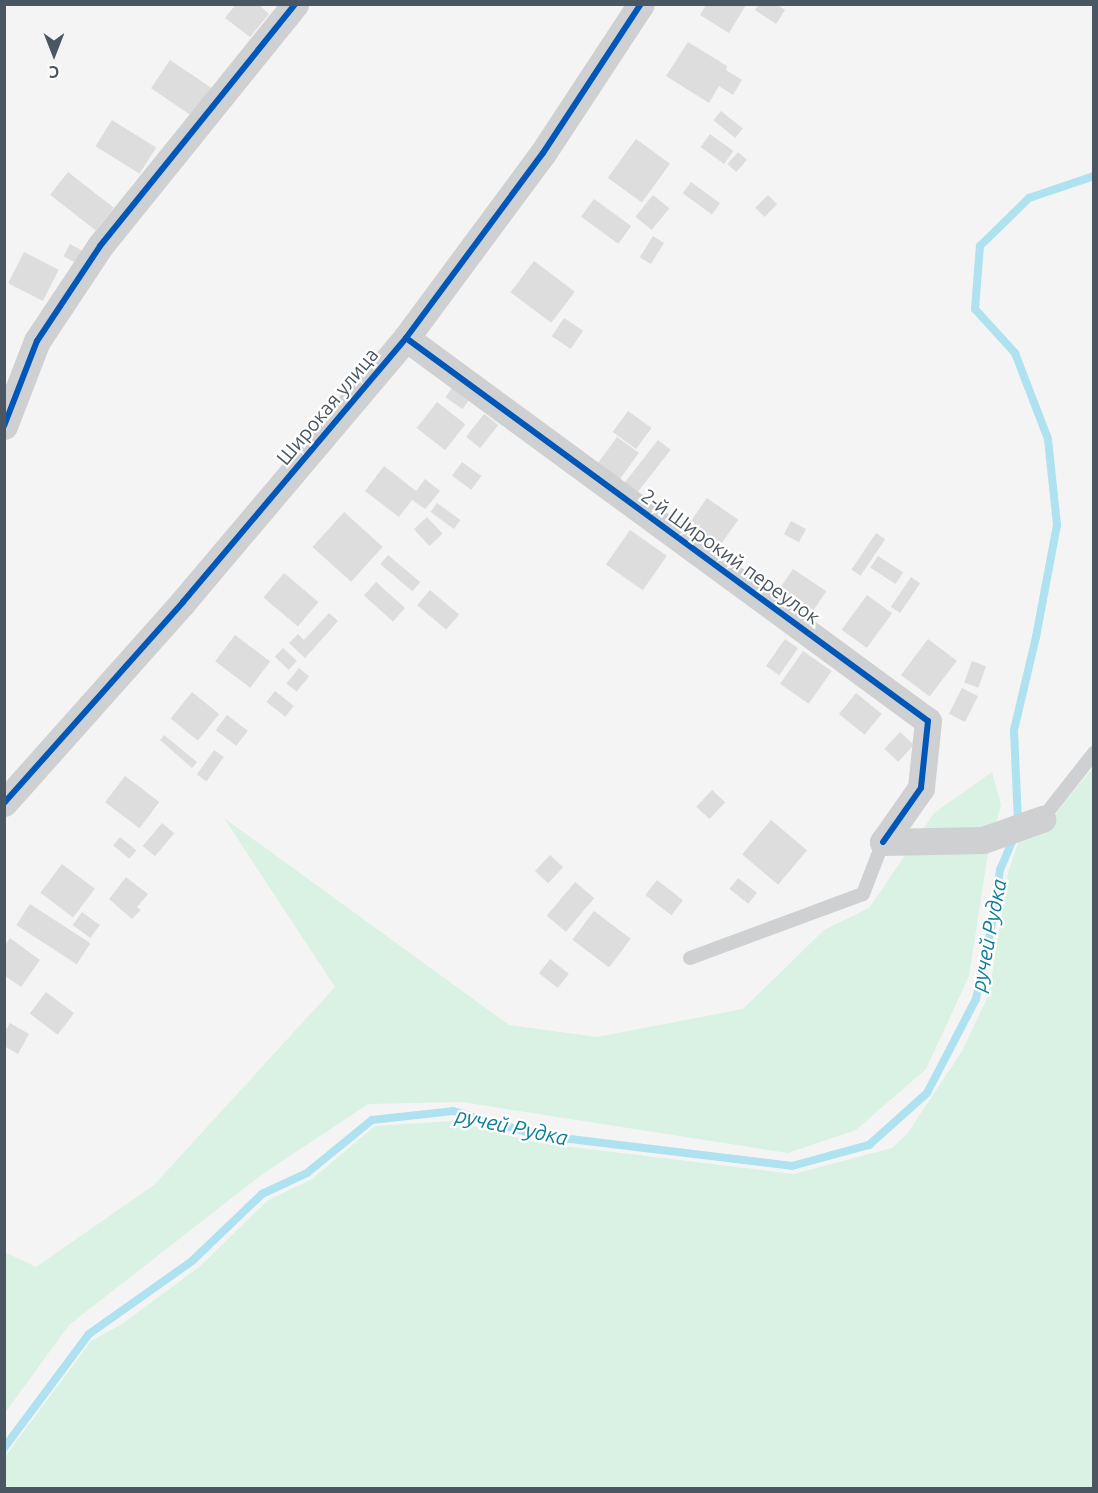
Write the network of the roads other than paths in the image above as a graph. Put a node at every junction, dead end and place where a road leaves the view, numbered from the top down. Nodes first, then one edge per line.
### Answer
1 (295, 4) edge
2 (641, 4) edge
3 (406, 338) junction
4 (4, 426) edge
5 (1094, 753) edge
6 (4, 803) edge
7 (1041, 819) joint
8 (883, 842) junction
9 (690, 958) dead end

1 - 4 street
2 - 3 street, Широкая улица
3 - 6 street, Широкая улица
3 - 8 street, 2-й Широкий переулок
5 - 7 lane
7 - 8 street
8 - 9 lane

